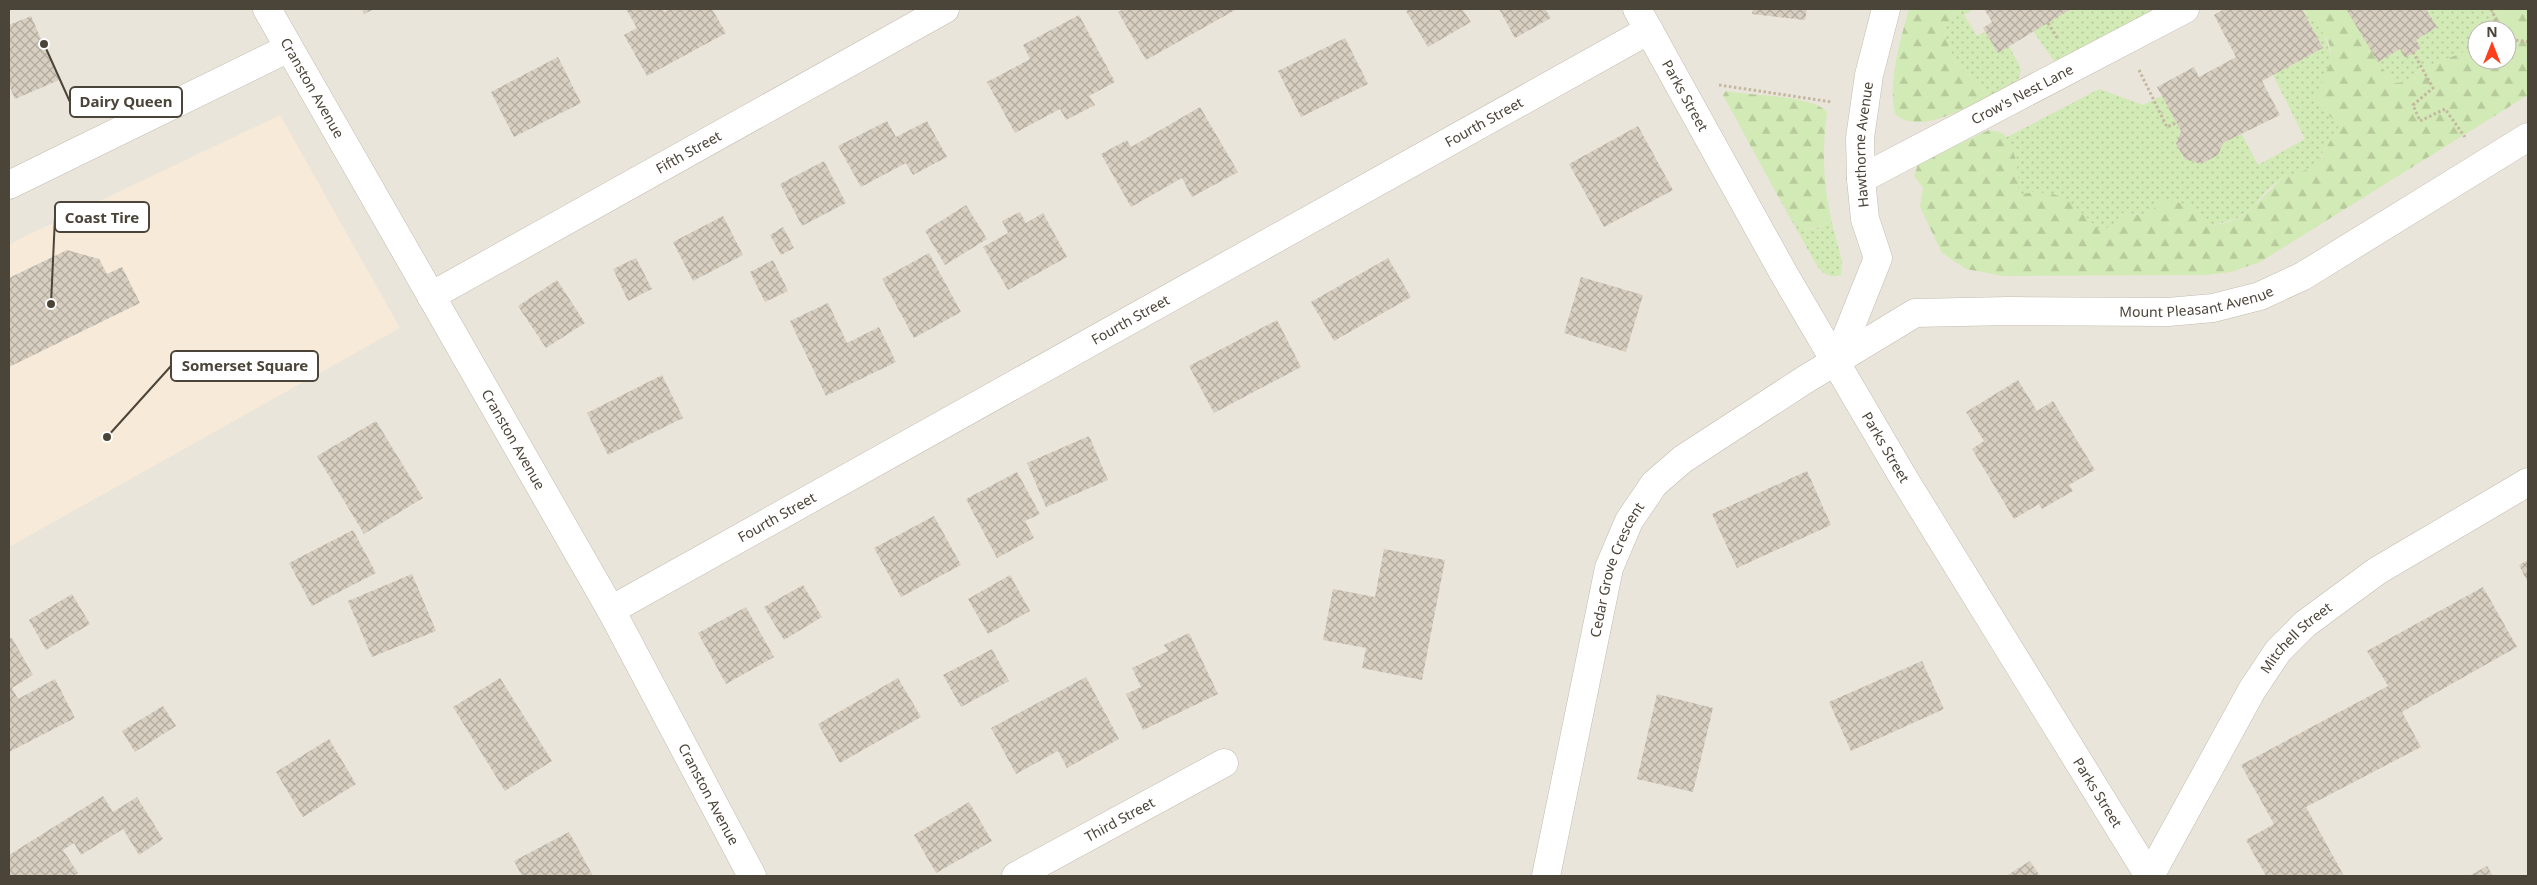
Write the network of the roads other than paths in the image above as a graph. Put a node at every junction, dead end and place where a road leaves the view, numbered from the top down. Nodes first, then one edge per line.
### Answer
1 (267, 9) edge
2 (945, 9) edge
3 (1886, 9) edge
4 (2185, 9) edge
5 (1644, 20) edge
6 (289, 48) junction
7 (2528, 137) edge
8 (1861, 179) junction
9 (9, 185) edge
10 (431, 296) junction
11 (1836, 363) junction
12 (2528, 482) edge
13 (611, 610) junction
14 (1224, 763) dead end
15 (752, 876) edge
16 (1016, 876) edge
17 (1546, 876) edge
18 (2149, 876) edge

1 - 6 street, Cranston Avenue
2 - 10 street, Fifth Street
3 - 8 street, Hawthorne Avenue
4 - 8 street, Crow's Nest Lane
5 - 11 street, Parks Street
5 - 13 street, Fourth Street
6 - 9 street
6 - 10 street, Cranston Avenue
7 - 11 street, Mount Pleasant Avenue
8 - 11 street, Hawthorne Avenue
10 - 13 street, Cranston Avenue
11 - 17 street, Cedar Grove Crescent
11 - 18 street, Parks Street
12 - 18 street, Mitchell Street
13 - 15 street, Cranston Avenue
14 - 16 street, Third Street

